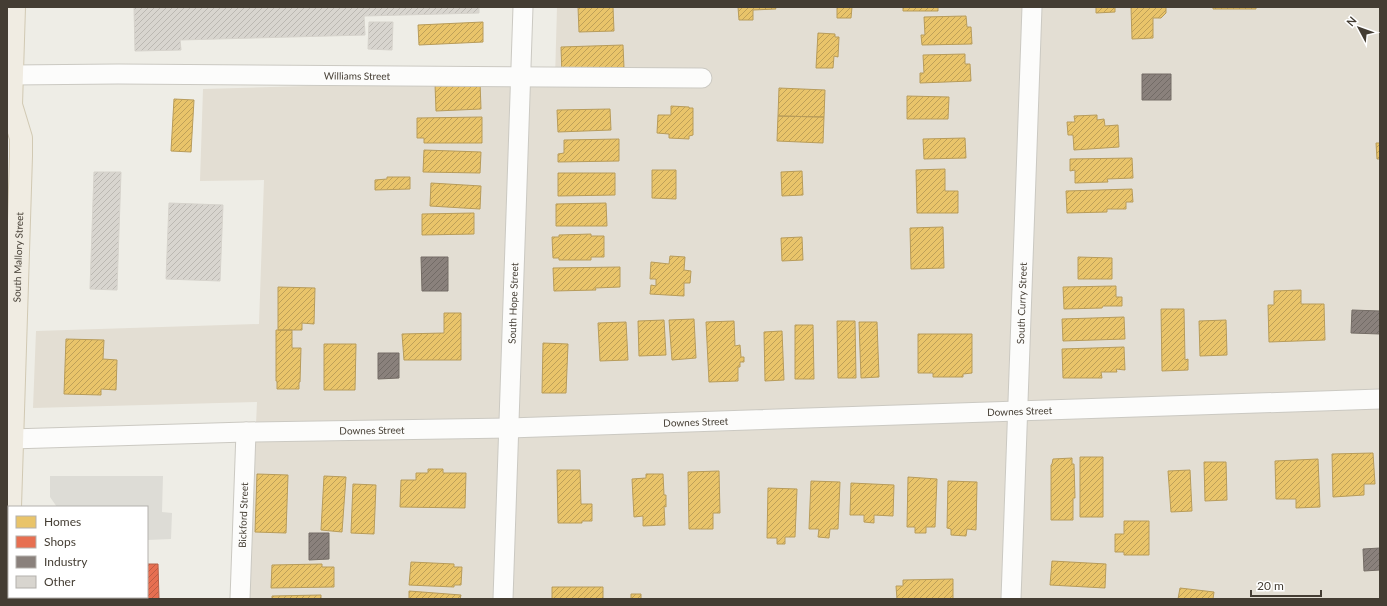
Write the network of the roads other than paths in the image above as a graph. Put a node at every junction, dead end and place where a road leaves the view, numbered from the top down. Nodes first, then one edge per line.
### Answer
1 (14, 7) edge
2 (522, 7) edge
3 (1032, 7) edge
4 (12, 74) junction
5 (520, 77) junction
6 (702, 78) dead end
7 (9, 111) edge
8 (1380, 399) edge
9 (1018, 411) junction
10 (509, 428) junction
11 (246, 432) junction
12 (11, 439) junction
13 (10, 506) edge
14 (240, 599) edge
15 (503, 599) edge
16 (1011, 599) edge

1 - 4 main road, South Mallory Street
2 - 5 street, South Hope Street
3 - 9 street, South Curry Street
4 - 5 street, Williams Street
4 - 7 main road, South Mallory Street
5 - 6 street, Williams Street
5 - 10 street, South Hope Street
7 - 12 main road, South Mallory Street
8 - 9 street, Downes Street
9 - 10 street, Downes Street
9 - 16 street, South Curry Street
10 - 11 street, Downes Street
10 - 15 street, South Hope Street
11 - 12 street, Downes Street
11 - 14 street, Bickford Street
12 - 13 main road, South Mallory Street

